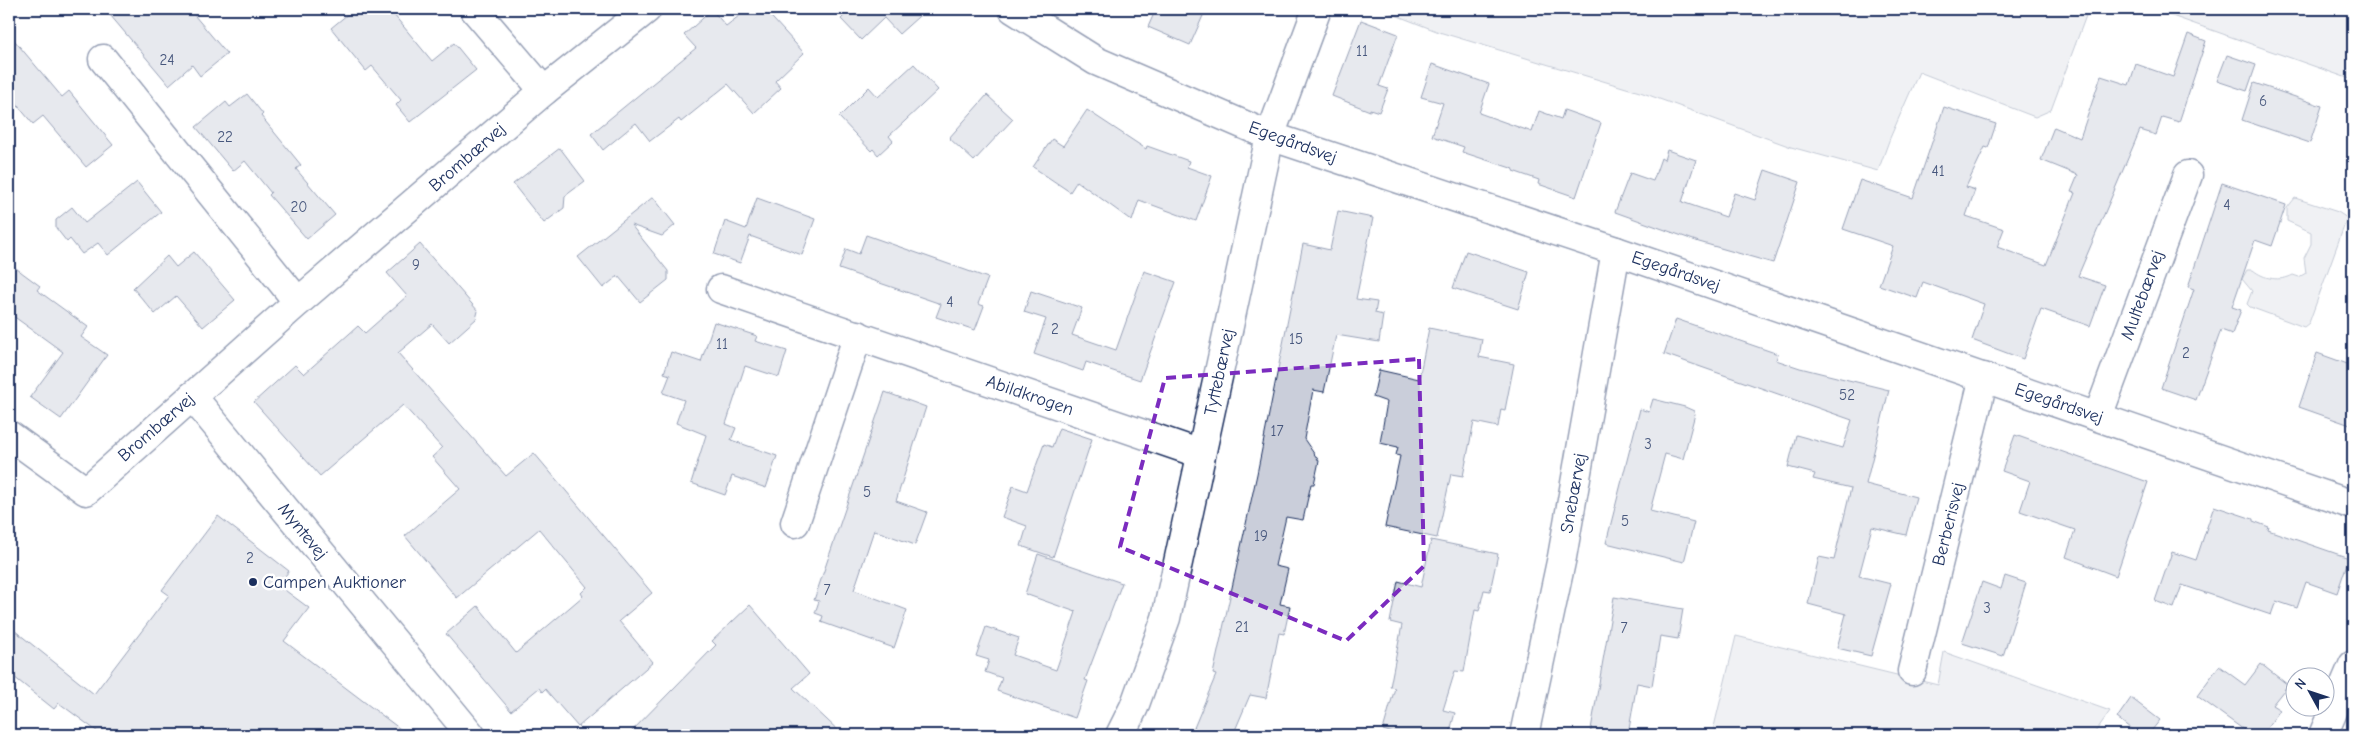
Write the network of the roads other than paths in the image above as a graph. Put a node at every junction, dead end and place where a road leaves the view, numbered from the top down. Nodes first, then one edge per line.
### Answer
1 (474, 9) edge
2 (647, 9) edge
3 (1013, 9) edge
4 (1317, 9) edge
5 (103, 59) dead end
6 (544, 91) junction
7 (1270, 136) junction
8 (2188, 175) dead end
9 (1616, 250) junction
10 (721, 289) dead end
11 (298, 302) junction
12 (858, 335) junction
13 (1984, 377) junction
14 (192, 396) junction
15 (2098, 416) junction
16 (9, 435) edge
17 (1201, 454) junction
18 (2353, 505) edge
19 (795, 523) dead end
20 (2353, 665) edge
21 (1912, 671) dead end
22 (470, 735) edge
23 (1120, 735) edge
24 (1524, 735) edge
25 (2323, 735) edge

1 - 6 street
2 - 6 street, Brombærvej
3 - 7 street, Egegårdsvej
4 - 7 street, Tyttebærvej
5 - 11 street
6 - 11 street, Brombærvej
7 - 9 street, Egegårdsvej
7 - 17 street, Tyttebærvej
8 - 15 street, Multebærvej
9 - 13 street, Egegårdsvej
9 - 24 street, Snebærvej
10 - 12 street, Abildkrogen
11 - 14 street, Brombærvej
12 - 17 street, Abildkrogen
12 - 19 street
13 - 15 street, Egegårdsvej
13 - 21 street, Berberisvej
14 - 16 street, Brombærvej
14 - 22 street, Myntevej
15 - 18 street, Egegårdsvej
17 - 23 street, Tyttebærvej
20 - 25 street

